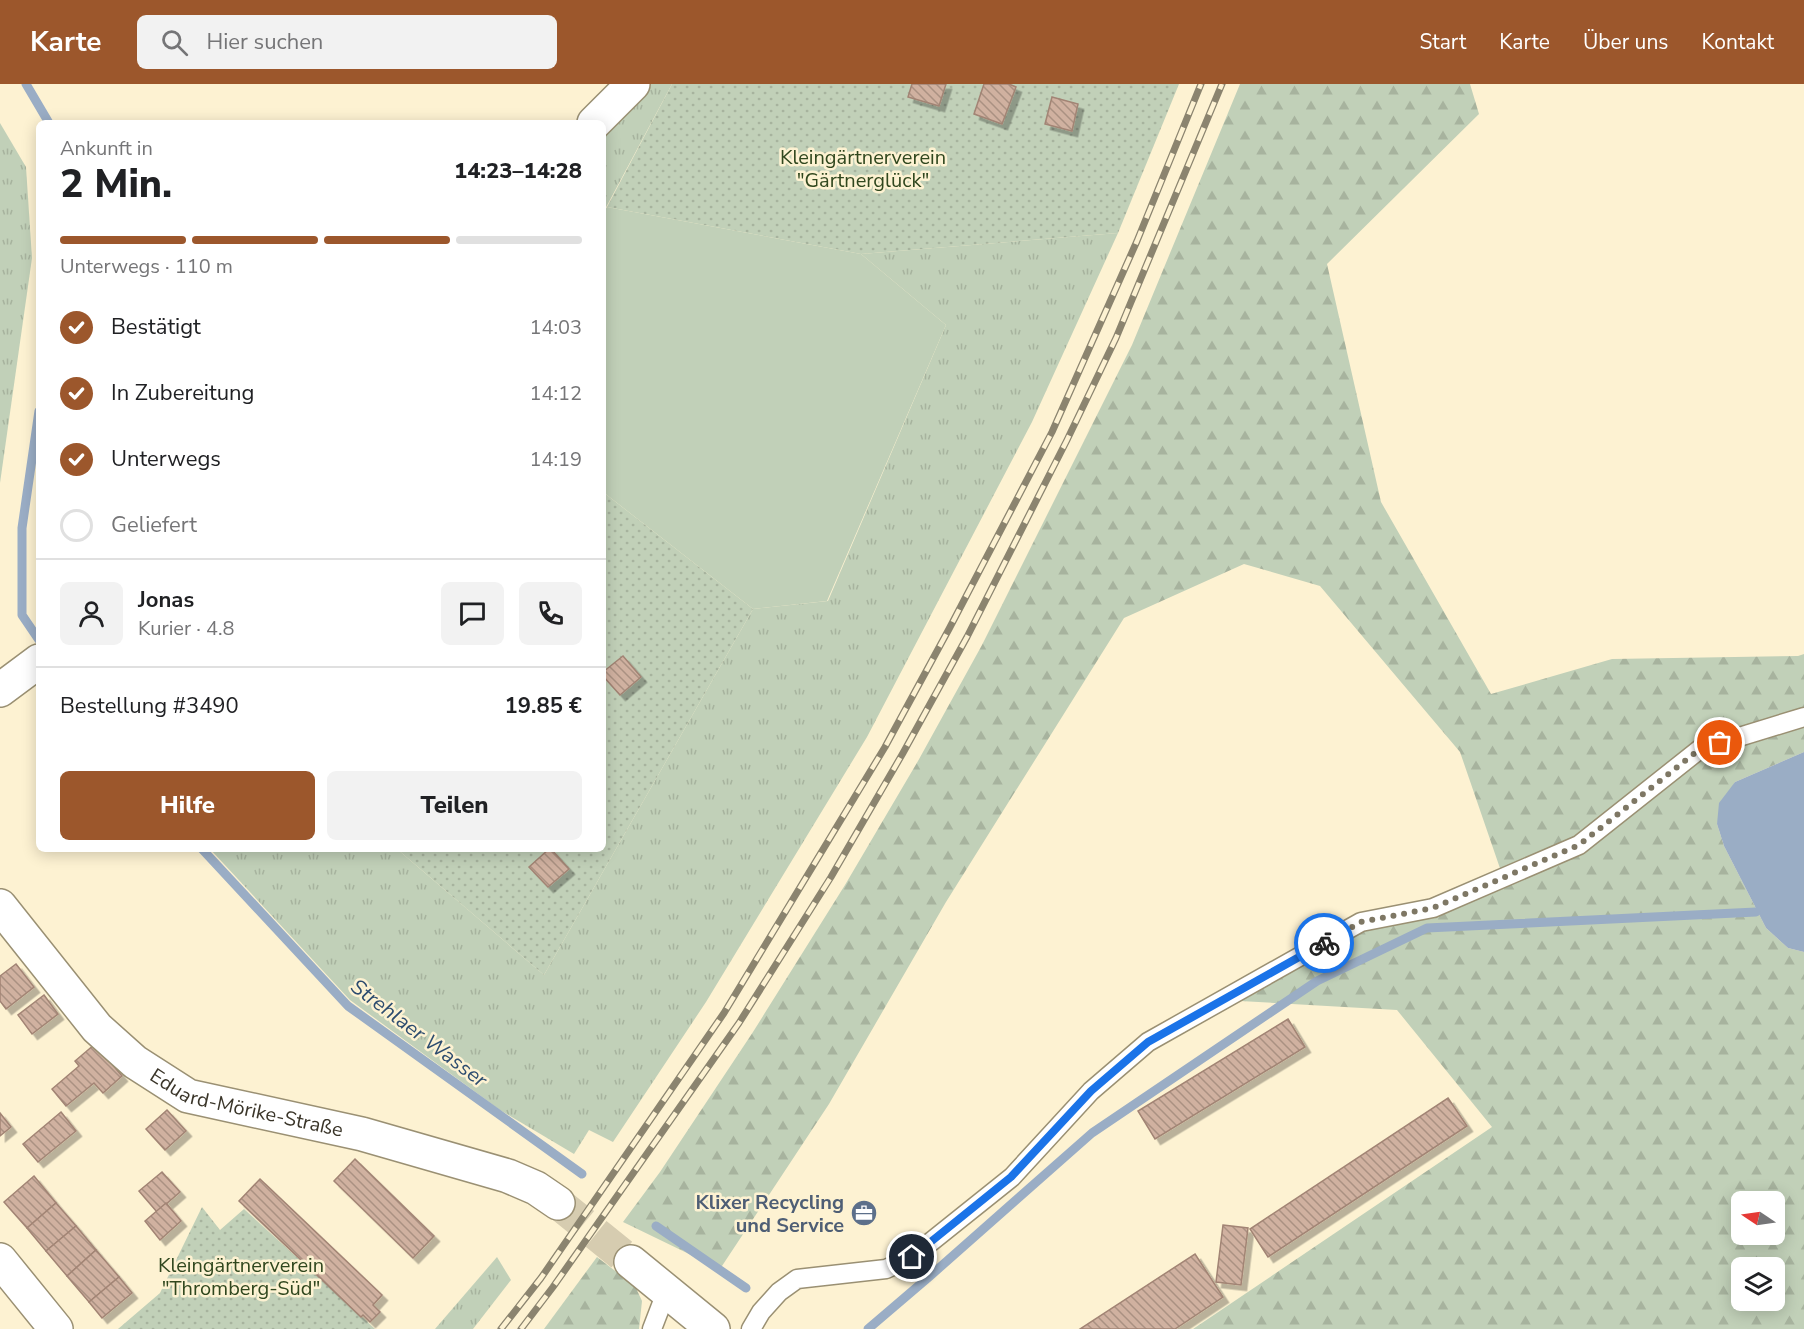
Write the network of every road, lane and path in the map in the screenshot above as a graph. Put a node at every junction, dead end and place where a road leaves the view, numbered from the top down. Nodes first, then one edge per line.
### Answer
1 (633, 84) edge
2 (597, 120) edge
3 (1804, 717) edge
4 (0, 906) edge
5 (558, 1203) tunnel mouth
6 (0, 1260) edge
7 (631, 1262) tunnel mouth
8 (667, 1290) junction
9 (56, 1329) edge
10 (652, 1329) edge
11 (714, 1329) edge
12 (751, 1329) edge

1 - 2 street
3 - 12 lane
4 - 5 street, Eduard-Mörike-Straße
6 - 9 street
7 - 8 street
8 - 10 lane
8 - 11 street

